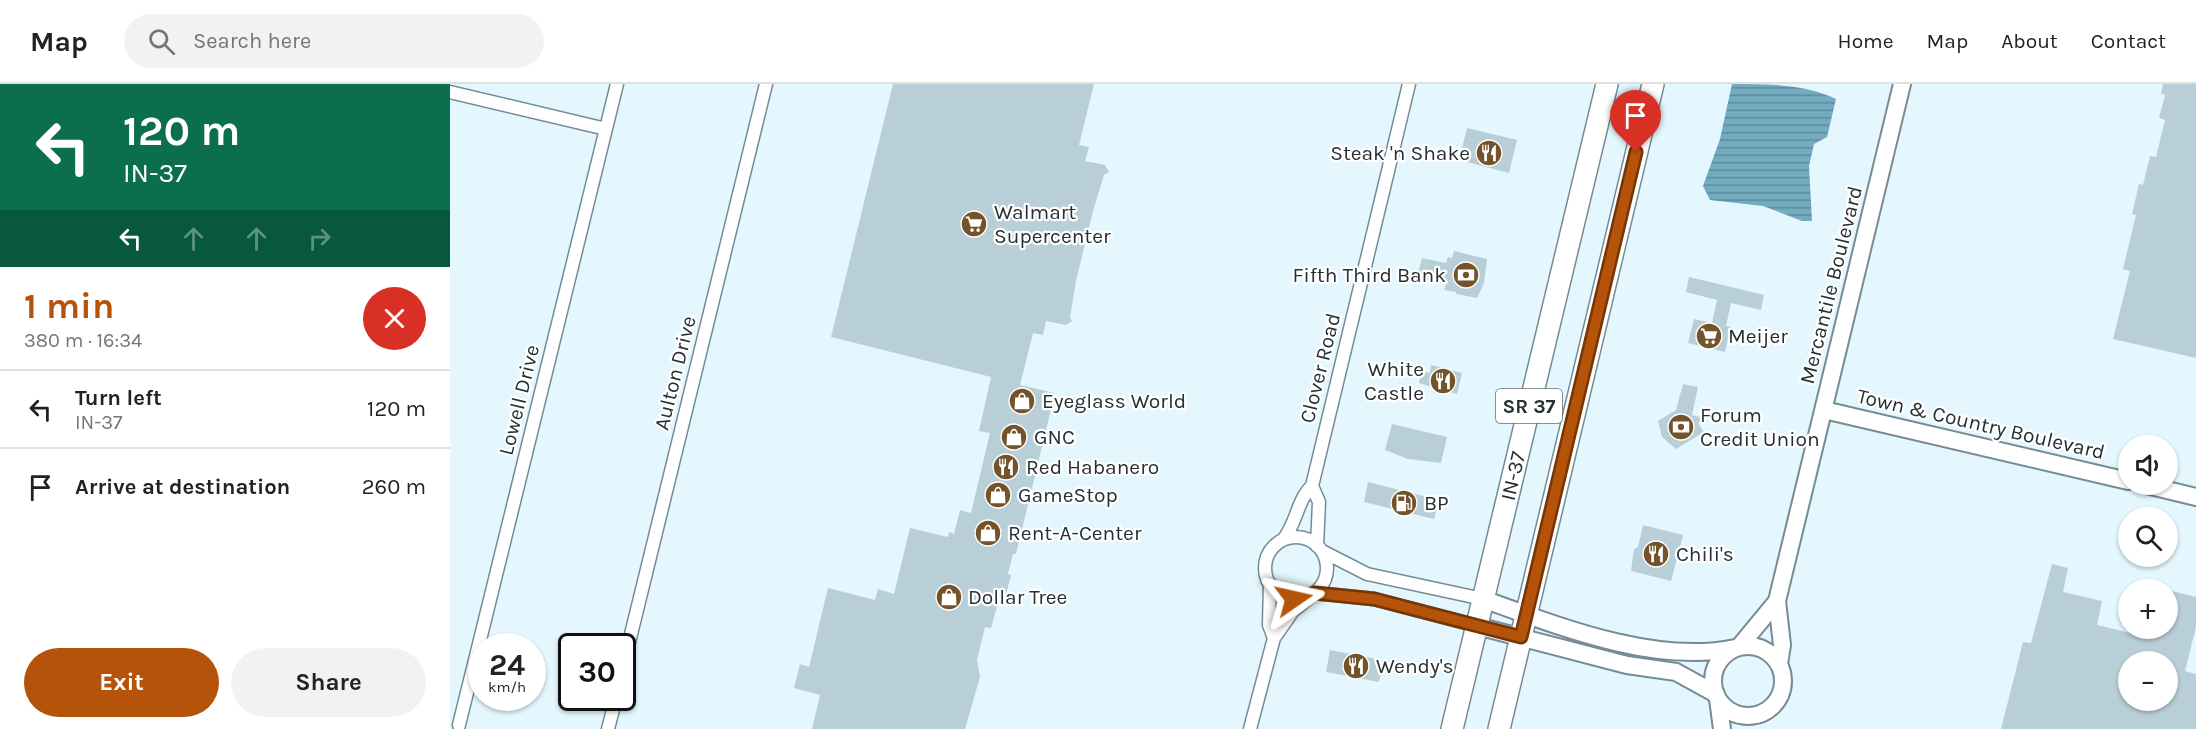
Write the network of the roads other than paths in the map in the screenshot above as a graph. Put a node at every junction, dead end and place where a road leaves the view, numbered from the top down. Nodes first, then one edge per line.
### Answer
1 (617, 84) edge
2 (766, 84) edge
3 (1409, 84) edge
4 (1607, 84) edge
5 (1653, 84) edge
6 (1902, 84) edge
7 (450, 88) edge
8 (606, 129) junction
9 (1824, 410) junction
10 (2118, 479) edge
11 (1312, 486) junction
12 (2178, 493) edge
13 (2196, 497) edge
14 (1283, 540) junction
15 (1320, 548) junction
16 (1270, 584) junction
17 (1314, 594) junction
18 (1483, 599) junction
19 (1777, 602) junction
20 (1526, 615) junction
21 (1477, 626) junction
22 (631, 633) edge
23 (1521, 637) junction
24 (1274, 639) junction
25 (1737, 648) junction
26 (1779, 664) junction
27 (1717, 696) junction
28 (613, 711) edge
29 (1757, 721) edge
30 (459, 725) edge
31 (608, 729) edge
32 (1250, 729) edge
33 (1452, 729) edge
34 (1498, 729) edge
35 (1722, 729) edge

1 - 8 street, Lowell Drive
2 - 22 street, Aulton Drive
3 - 11 street, Clover Road
4 - 18 highway, IN-37 / SR 37
5 - 20 highway, SR 37
6 - 9 street, Mercantile Boulevard
7 - 8 street
8 - 30 street, Lowell Drive
9 - 10 street, Town & Country Boulevard
9 - 19 street, Mercantile Boulevard
11 - 14 street, Clover Road
11 - 15 street, Clover Road
12 - 13 street
14 - 15 street
14 - 16 street
15 - 17 street
15 - 18 street
16 - 17 street
16 - 24 street
17 - 21 street
17 - 24 street
18 - 20 street
18 - 21 highway, IN-37 / SR 37
19 - 25 street, Mercantile Boulevard
19 - 26 street, Mercantile Boulevard
20 - 23 highway, SR 37
20 - 25 street
21 - 23 street
21 - 33 highway, IN-37 / SR 37
23 - 27 street
23 - 34 highway, SR 37
24 - 32 street
25 - 26 street
25 - 27 street
26 - 29 street
27 - 29 street
27 - 35 street
28 - 31 street

